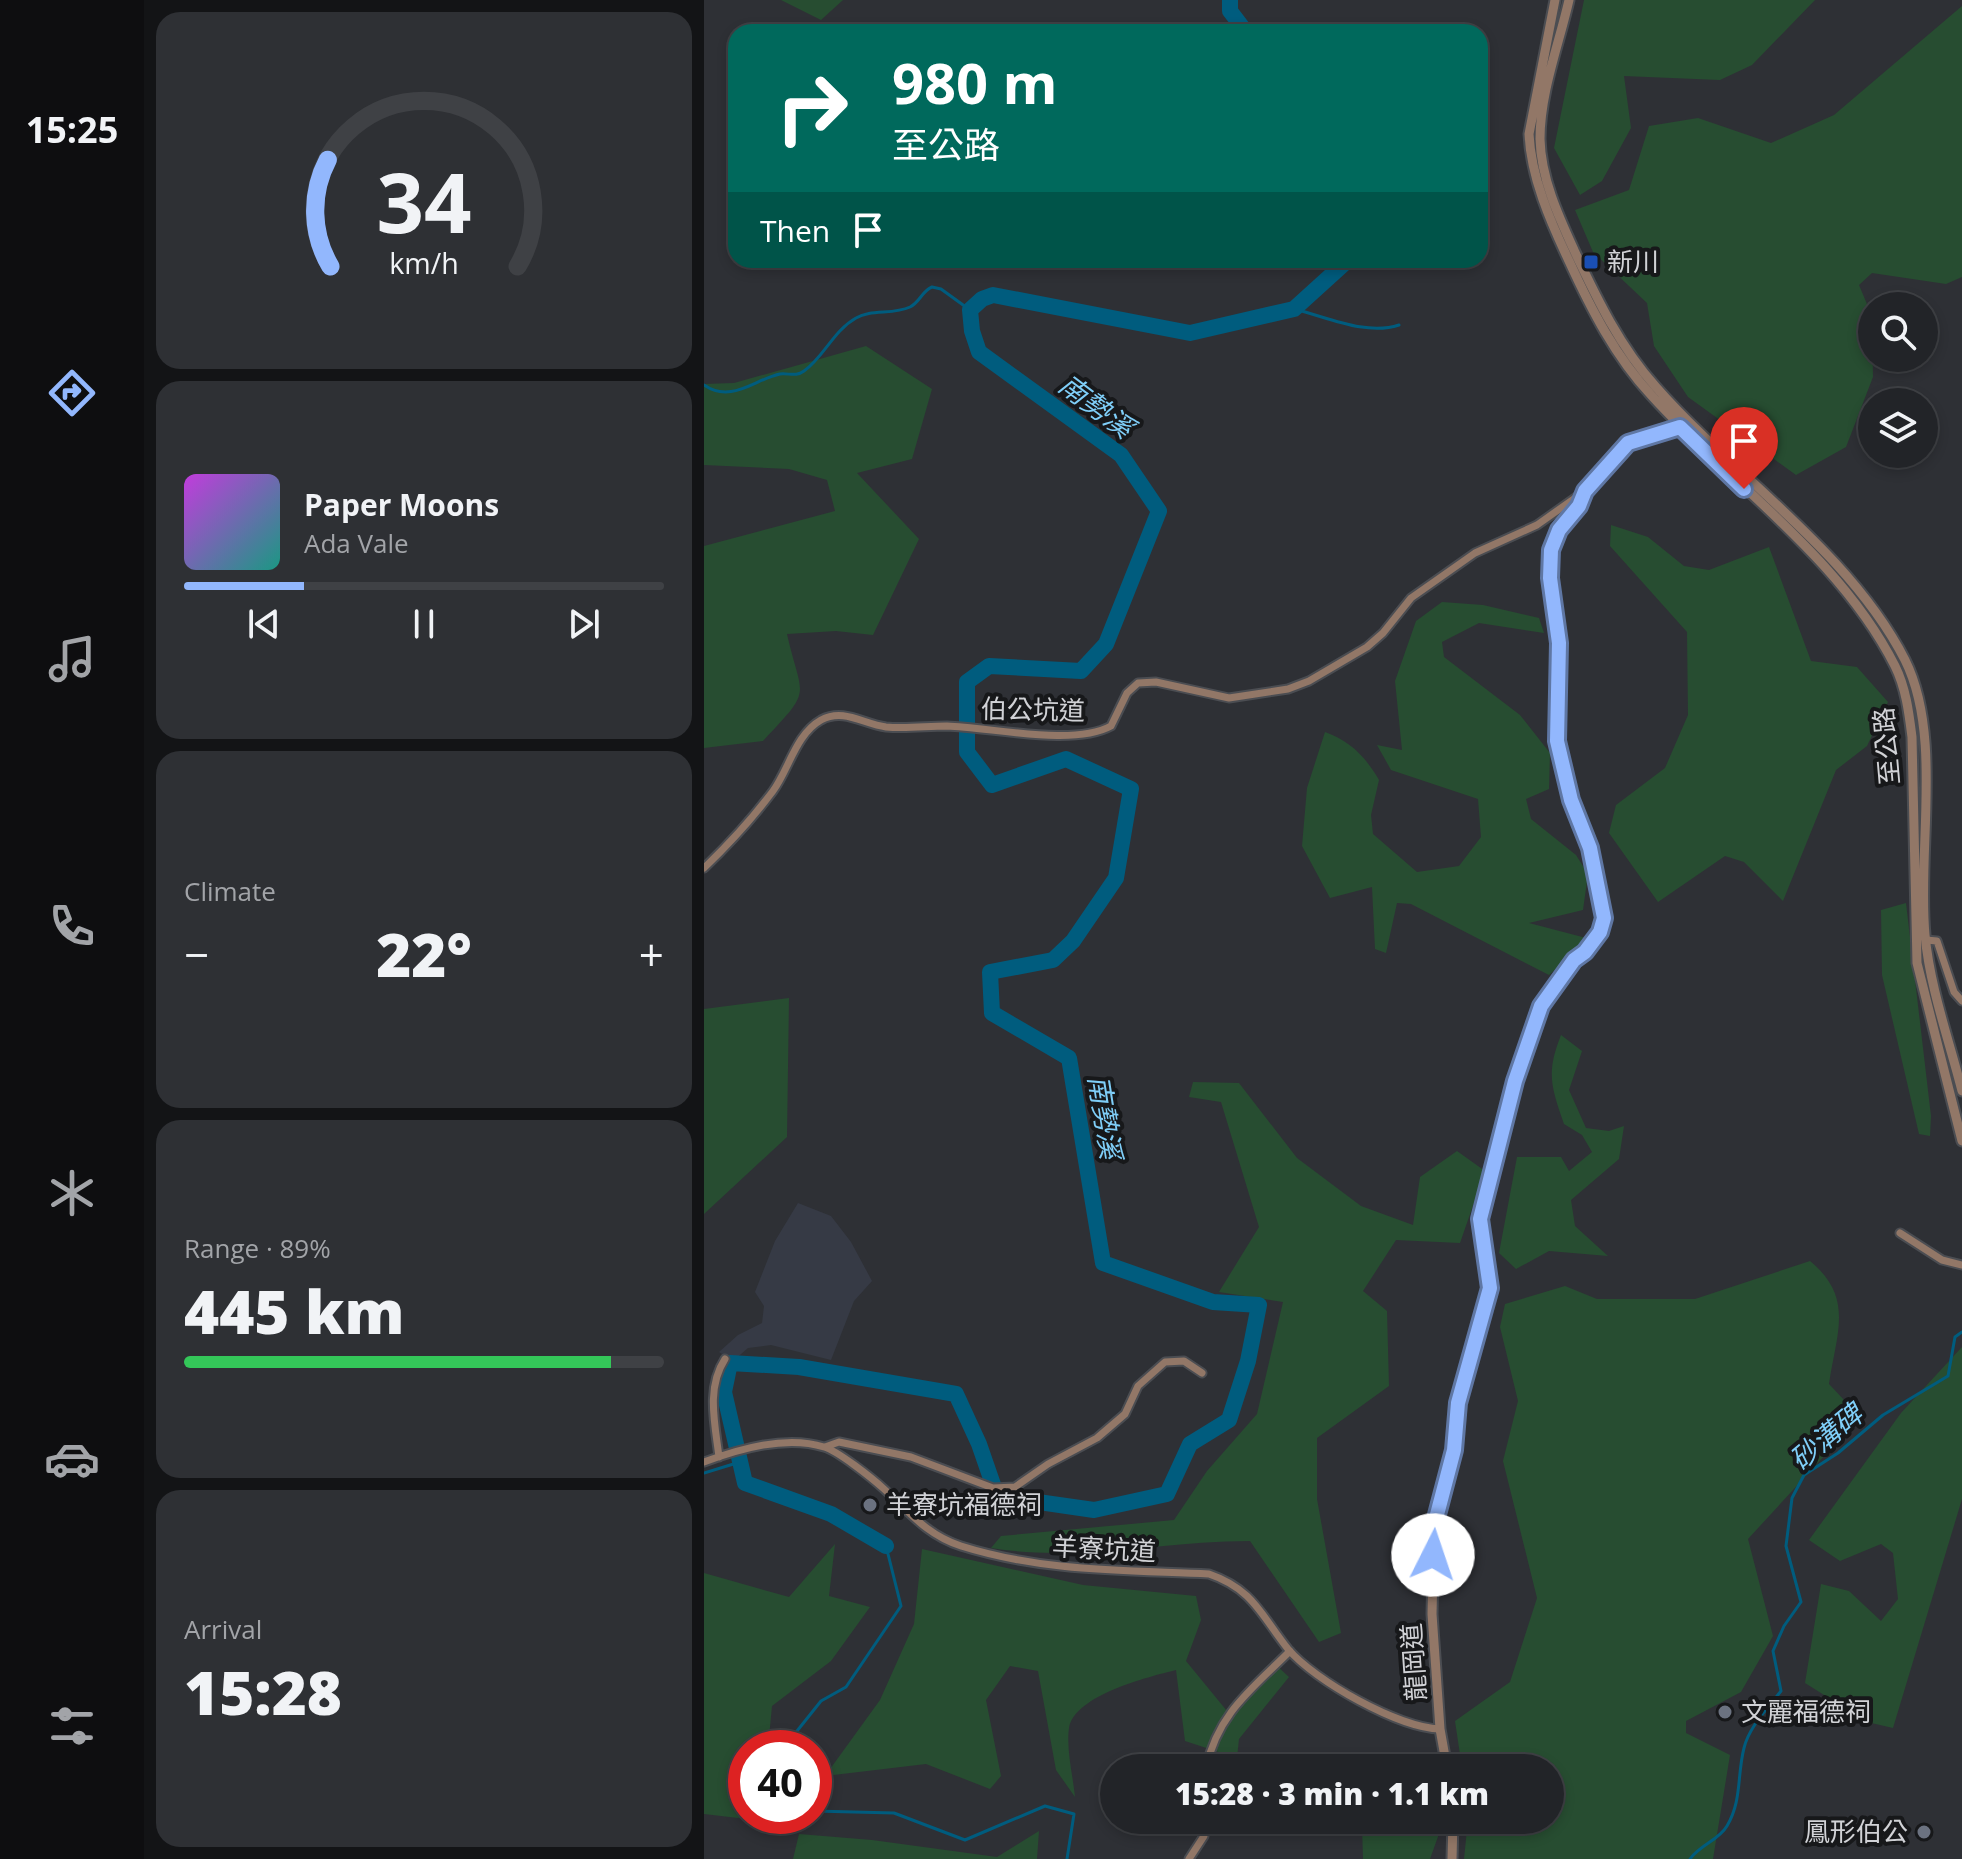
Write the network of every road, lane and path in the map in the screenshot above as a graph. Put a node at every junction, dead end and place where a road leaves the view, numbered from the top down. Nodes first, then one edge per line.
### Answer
1 (1555, 0) edge
2 (1569, 0) edge
3 (1684, 424) junction
4 (1585, 491) junction
5 (1813, 548) junction
6 (1883, 623) junction
7 (1873, 630) junction
8 (1920, 835) junction
9 (704, 868) edge
10 (1926, 940) junction
11 (1962, 1001) edge
12 (1952, 1052) junction
13 (1940, 1056) junction
14 (1962, 1091) edge
15 (1962, 1141) edge
16 (1900, 1233) dead end
17 (1962, 1265) edge
18 (725, 1359) dead end
19 (1202, 1373) dead end
20 (825, 1447) junction
21 (722, 1455) junction
22 (704, 1462) edge
23 (1290, 1651) junction
24 (1440, 1729) junction
25 (1209, 1754) edge
26 (1444, 1754) edge
27 (1204, 1834) edge
28 (1453, 1834) edge
29 (1189, 1859) edge
30 (1452, 1859) edge

1 - 3 street
2 - 3 street
3 - 4 street, 龍岡道
3 - 5 street, 至公路
4 - 9 street, 伯公坑道
4 - 24 street, 龍岡道
5 - 6 street, 至公路
5 - 7 street, 至公路
6 - 7 street
6 - 8 street, 至公路
7 - 8 street, 至公路
8 - 10 street, 至公路
8 - 13 street, 至公路
10 - 11 street
10 - 12 street, 至公路
12 - 13 street
12 - 14 street, 至公路
13 - 15 street, 至公路
16 - 17 street
18 - 21 street
19 - 20 street
20 - 21 street
20 - 23 street, 羊寮坑道
21 - 22 street
23 - 24 street, 羊寮坑道
23 - 25 street
24 - 26 street, 龍岡道
27 - 29 street
28 - 30 street

